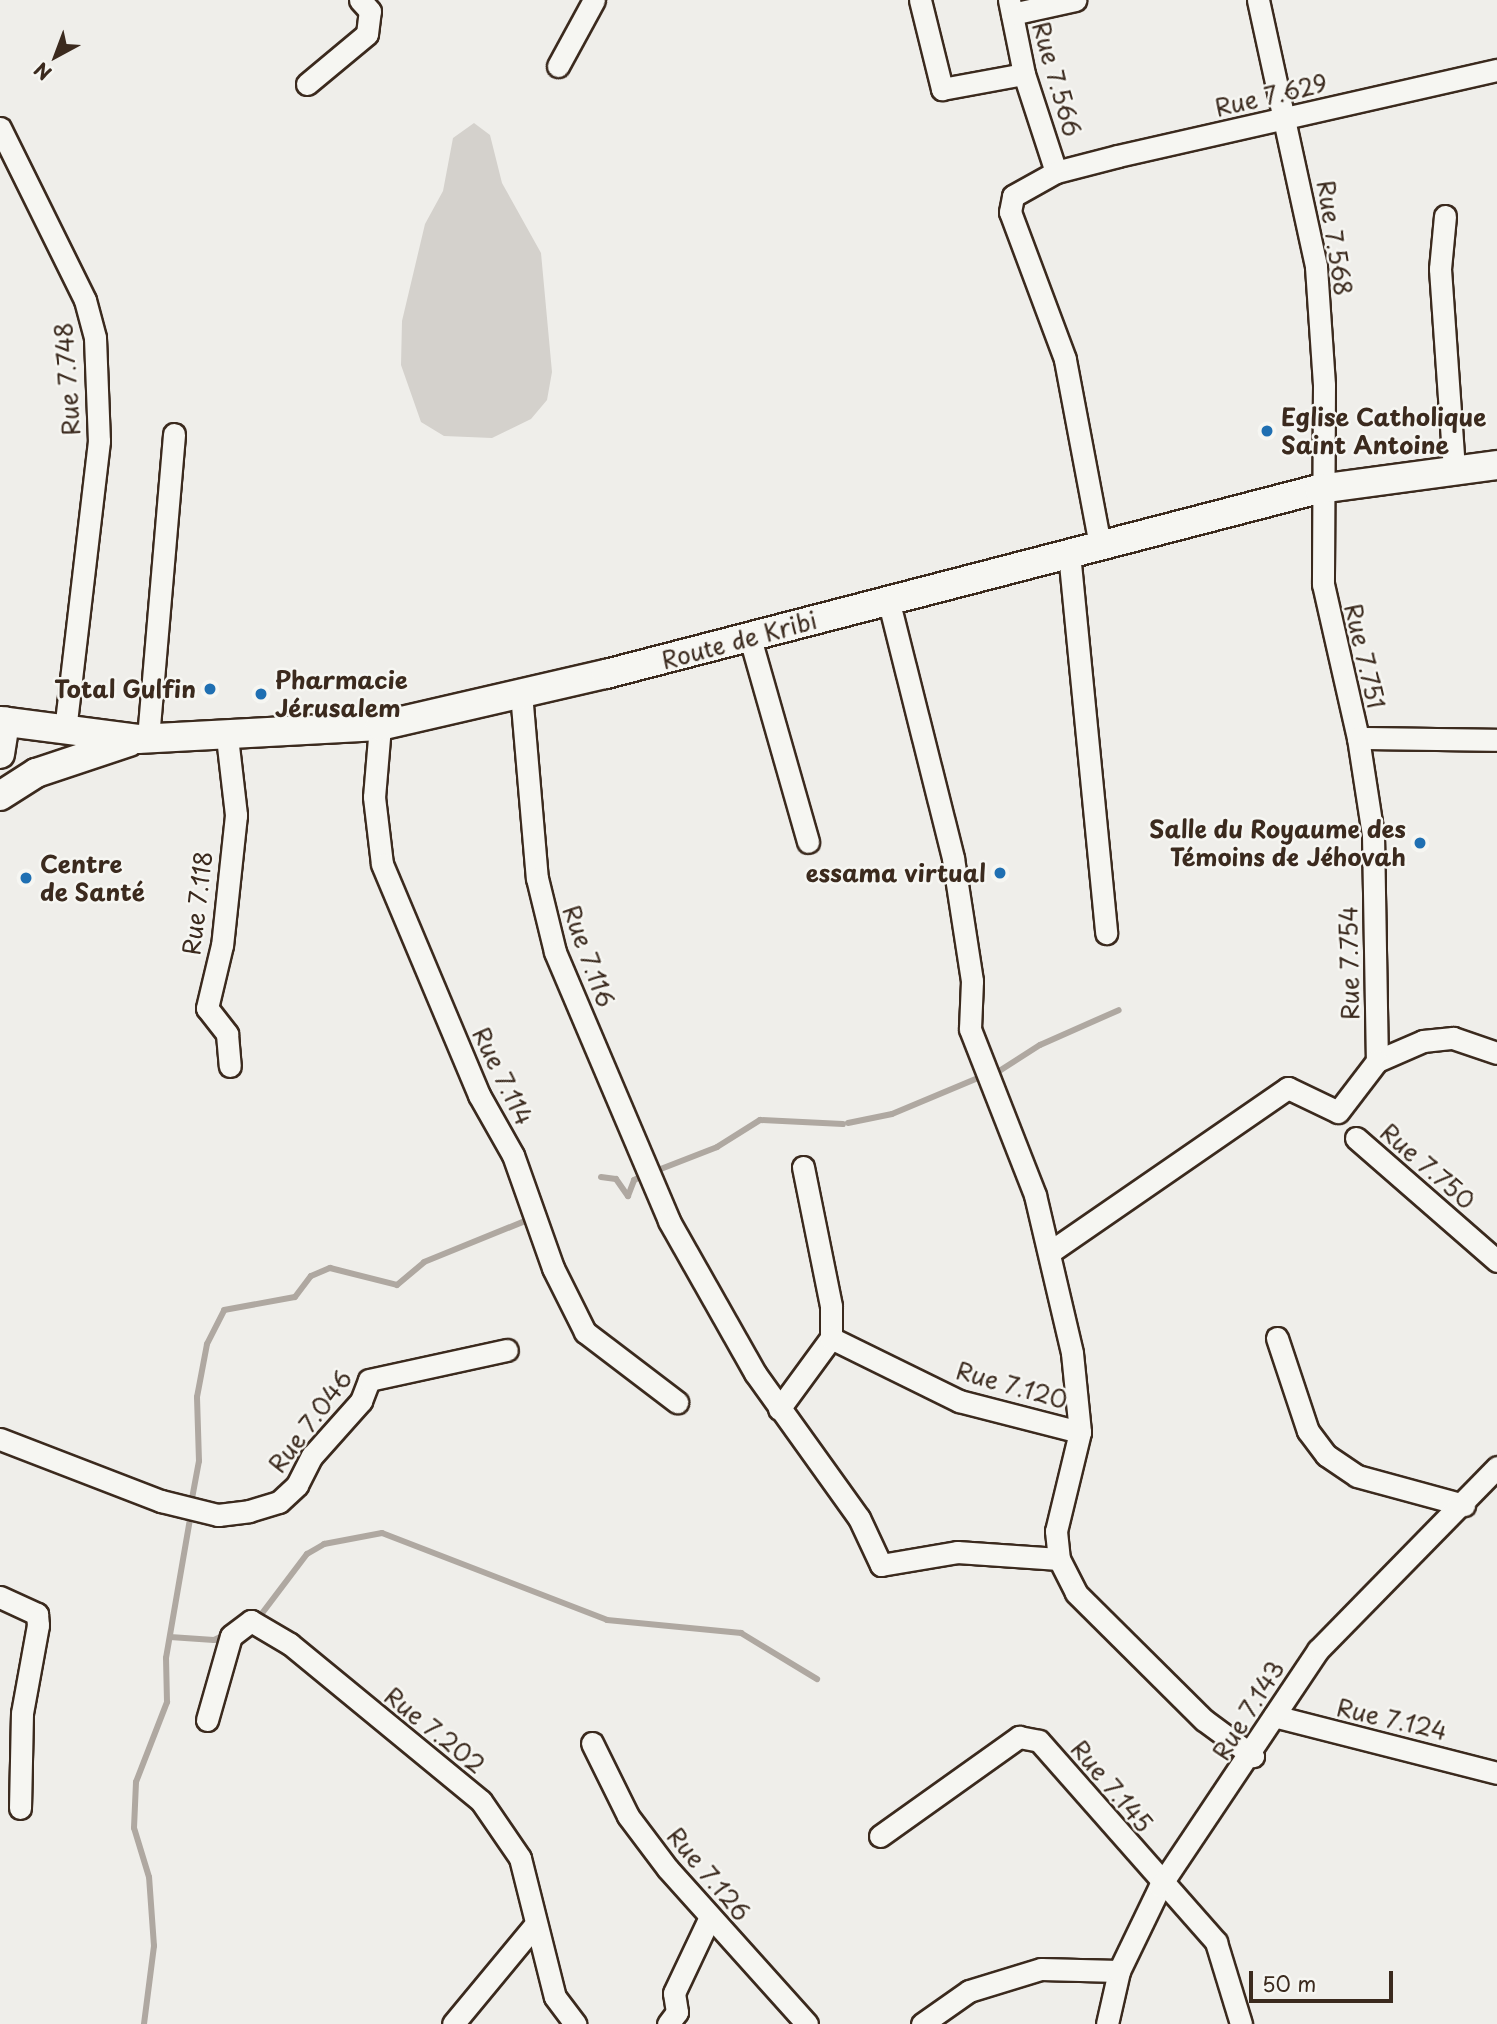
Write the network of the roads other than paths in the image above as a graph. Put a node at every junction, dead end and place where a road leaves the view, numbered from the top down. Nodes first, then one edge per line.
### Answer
1 (360, 0) edge
2 (594, 0) edge
3 (920, 0) edge
4 (1076, 0) edge
5 (1258, 0) edge
6 (1010, 7) edge
7 (558, 66) dead end
8 (1497, 71) edge
9 (1024, 74) junction
10 (307, 84) dead end
11 (1288, 119) junction
12 (0, 128) edge
13 (1056, 172) junction
14 (1445, 216) dead end
15 (174, 434) dead end
16 (1497, 465) edge
17 (1454, 471) junction
18 (1319, 489) junction
19 (1100, 545) junction
20 (1069, 553) junction
21 (888, 599) junction
22 (750, 638) junction
23 (520, 693) junction
24 (3, 721) edge
25 (380, 726) junction
26 (65, 729) junction
27 (228, 737) junction
28 (1358, 737) junction
29 (143, 739) junction
30 (1497, 740) edge
31 (0, 754) edge
32 (0, 796) edge
33 (808, 842) dead end
34 (1106, 933) dead end
35 (1497, 1054) edge
36 (1377, 1061) junction
37 (230, 1066) dead end
38 (1356, 1138) dead end
39 (803, 1167) dead end
40 (1050, 1252) junction
41 (1497, 1261) edge
42 (831, 1338) junction
43 (1277, 1338) dead end
44 (507, 1350) dead end
45 (677, 1402) dead end
46 (779, 1409) junction
47 (1080, 1432) junction
48 (0, 1439) edge
49 (1497, 1467) edge
50 (1464, 1505) junction
51 (1059, 1559) junction
52 (0, 1597) edge
53 (1274, 1716) junction
54 (207, 1720) dead end
55 (592, 1743) dead end
56 (1253, 1756) junction
57 (1497, 1773) edge
58 (20, 1808) dead end
59 (880, 1836) dead end
60 (1160, 1886) junction
61 (709, 1919) junction
62 (535, 1925) junction
63 (1119, 1971) junction
64 (453, 2024) edge
65 (575, 2024) edge
66 (667, 2024) edge
67 (807, 2024) edge
68 (922, 2024) edge
69 (1107, 2024) edge
70 (1241, 2024) edge

1 - 10 street
2 - 7 street
3 - 9 street
4 - 6 street
5 - 11 street, Rue 7.568
6 - 9 street, Rue 7.566
8 - 11 street, Rue 7.629
9 - 13 street, Rue 7.566
11 - 13 street, Rue 7.629
11 - 18 street, Rue 7.568
12 - 26 street, Rue 7.748
13 - 19 street
14 - 17 street
15 - 29 street
16 - 17 main road, Route de Kribi
17 - 18 main road, Route de Kribi
18 - 19 main road, Route de Kribi
18 - 28 street, Rue 7.751
19 - 20 main road, Route de Kribi
20 - 21 main road, Route de Kribi
20 - 34 street
21 - 22 main road, Route de Kribi
21 - 40 street
22 - 23 main road, Route de Kribi
22 - 33 street
23 - 25 main road, Route de Kribi
23 - 46 street, Rue 7.116
24 - 26 main road, Route de Kribi
24 - 31 main road, Route de Kribi
25 - 27 main road, Route de Kribi
25 - 45 street, Rue 7.114
26 - 29 main road, Route de Kribi
27 - 29 main road, Route de Kribi
27 - 37 street, Rue 7.118
28 - 30 street, Rue 7.751
28 - 36 street, Rue 7.754
29 - 32 main road
35 - 36 street
36 - 40 street
38 - 41 street, Rue 7.750
39 - 42 street
40 - 47 street
42 - 46 street
42 - 47 street, Rue 7.120
43 - 50 street
44 - 48 street, Rue 7.046
46 - 51 street, Rue 7.116
47 - 51 street, Rue 7.120
49 - 50 street, Rue 7.143
50 - 53 street, Rue 7.143
51 - 56 street, Rue 7.120
52 - 58 street
53 - 56 street, Rue 7.143
53 - 57 street, Rue 7.124
54 - 62 street, Rue 7.202
55 - 61 street, Rue 7.126
56 - 60 street, Rue 7.143
59 - 60 street, Rue 7.145
60 - 63 street, Rue 7.143
60 - 70 street, Rue 7.145
61 - 66 street
61 - 67 street, Rue 7.126
62 - 64 street
62 - 65 street, Rue 7.202
63 - 68 street
63 - 69 street, Rue 7.143

